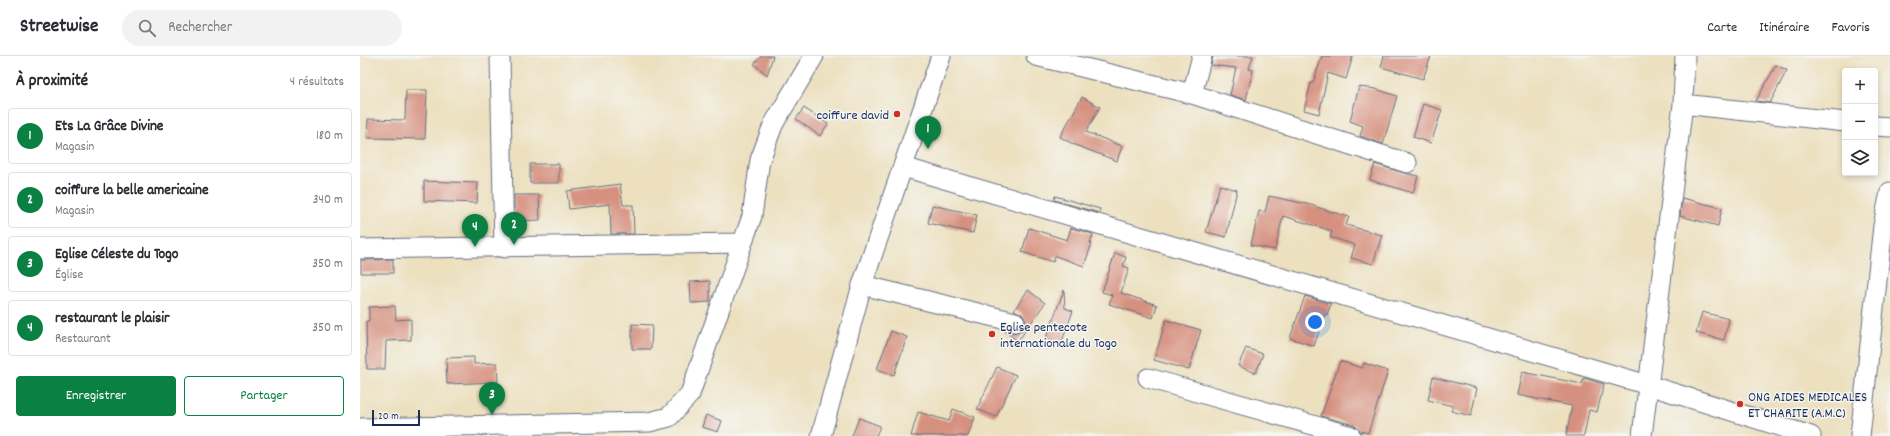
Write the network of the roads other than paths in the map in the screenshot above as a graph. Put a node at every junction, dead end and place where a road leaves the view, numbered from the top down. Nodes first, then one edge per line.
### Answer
1 (500, 56) edge
2 (814, 56) edge
3 (941, 56) edge
4 (1036, 56) edge
5 (1202, 56) edge
6 (1685, 56) edge
7 (1192, 94) junction
8 (1682, 104) junction
9 (1842, 122) edge
10 (1878, 126) edge
11 (1890, 127) edge
12 (1406, 163) dead end
13 (903, 167) junction
14 (1890, 192) edge
15 (1887, 229) edge
16 (741, 243) junction
17 (504, 248) junction
18 (360, 249) edge
19 (862, 285) junction
20 (1015, 322) dead end
21 (1148, 378) dead end
22 (1648, 385) junction
23 (360, 428) edge
24 (470, 431) edge
25 (821, 436) edge
26 (1351, 436) edge
27 (1642, 436) edge
28 (1811, 436) edge
29 (1860, 436) edge

1 - 17 street
2 - 16 street
3 - 13 street
4 - 7 street
5 - 7 street
6 - 8 street
7 - 12 street
8 - 9 street
8 - 22 street
10 - 11 street
13 - 19 street
13 - 22 street
14 - 15 street
15 - 29 street
16 - 17 street
16 - 24 street
17 - 18 street
19 - 20 street
19 - 25 street
21 - 26 street
22 - 27 street
22 - 28 street
23 - 24 street

